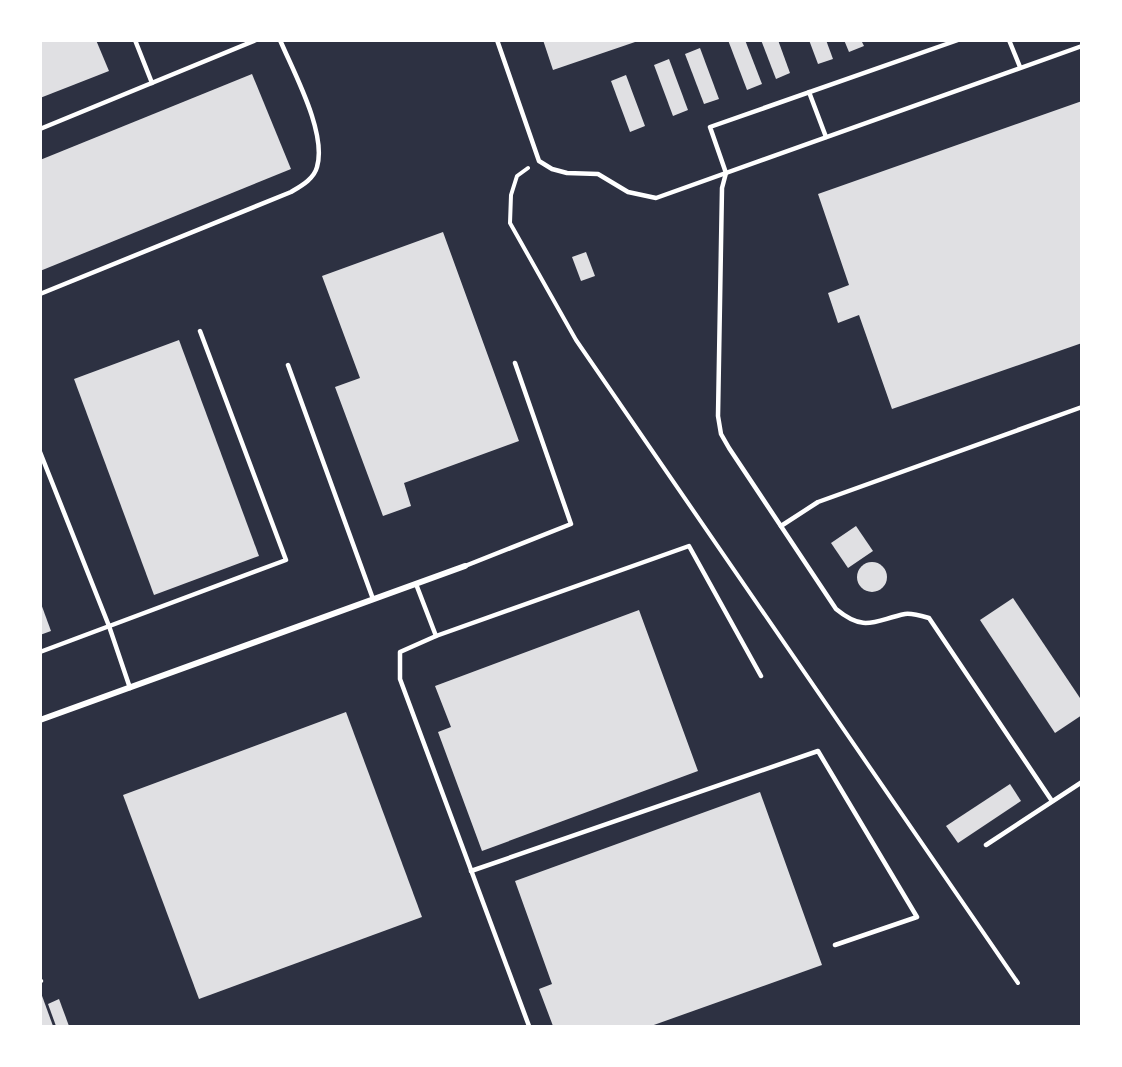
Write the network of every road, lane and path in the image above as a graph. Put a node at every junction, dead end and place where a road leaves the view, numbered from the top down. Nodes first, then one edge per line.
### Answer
1 (135, 40) edge
2 (256, 40) edge
3 (280, 40) edge
4 (497, 40) edge
5 (958, 40) edge
6 (1009, 40) edge
7 (1082, 46) edge
8 (1020, 67) junction
9 (152, 83) junction
10 (808, 92) junction
11 (40, 129) edge
12 (826, 137) junction
13 (539, 160) junction
14 (726, 173) junction
15 (40, 294) edge
16 (200, 331) dead end
17 (515, 363) dead end
18 (288, 365) dead end
19 (1082, 407) edge
20 (40, 452) edge
21 (781, 526) junction
22 (465, 566) joint
23 (416, 584) junction
24 (373, 599) junction
25 (109, 626) junction
26 (436, 636) junction
27 (40, 652) edge
28 (761, 676) dead end
29 (130, 687) junction
30 (40, 720) edge
31 (1082, 782) edge
32 (1052, 801) junction
33 (986, 845) dead end
34 (471, 871) junction
35 (835, 945) dead end
36 (1018, 983) dead end
37 (529, 1026) edge

1 - 9 lane
2 - 9 lane
3 - 15 lane
4 - 13 lane
5 - 10 lane
6 - 8 lane
7 - 8 lane
8 - 12 lane
9 - 11 lane
10 - 12 lane
10 - 14 lane
12 - 14 lane
13 - 14 lane
13 - 36 path
14 - 21 lane
16 - 25 lane
17 - 22 lane
18 - 24 lane
19 - 21 lane
20 - 25 lane
21 - 32 lane
22 - 23 street
23 - 24 street
23 - 26 lane
24 - 29 street
25 - 27 lane
25 - 29 lane
26 - 28 lane
26 - 34 lane
29 - 30 street
31 - 32 lane
32 - 33 lane
34 - 35 lane
34 - 37 lane

